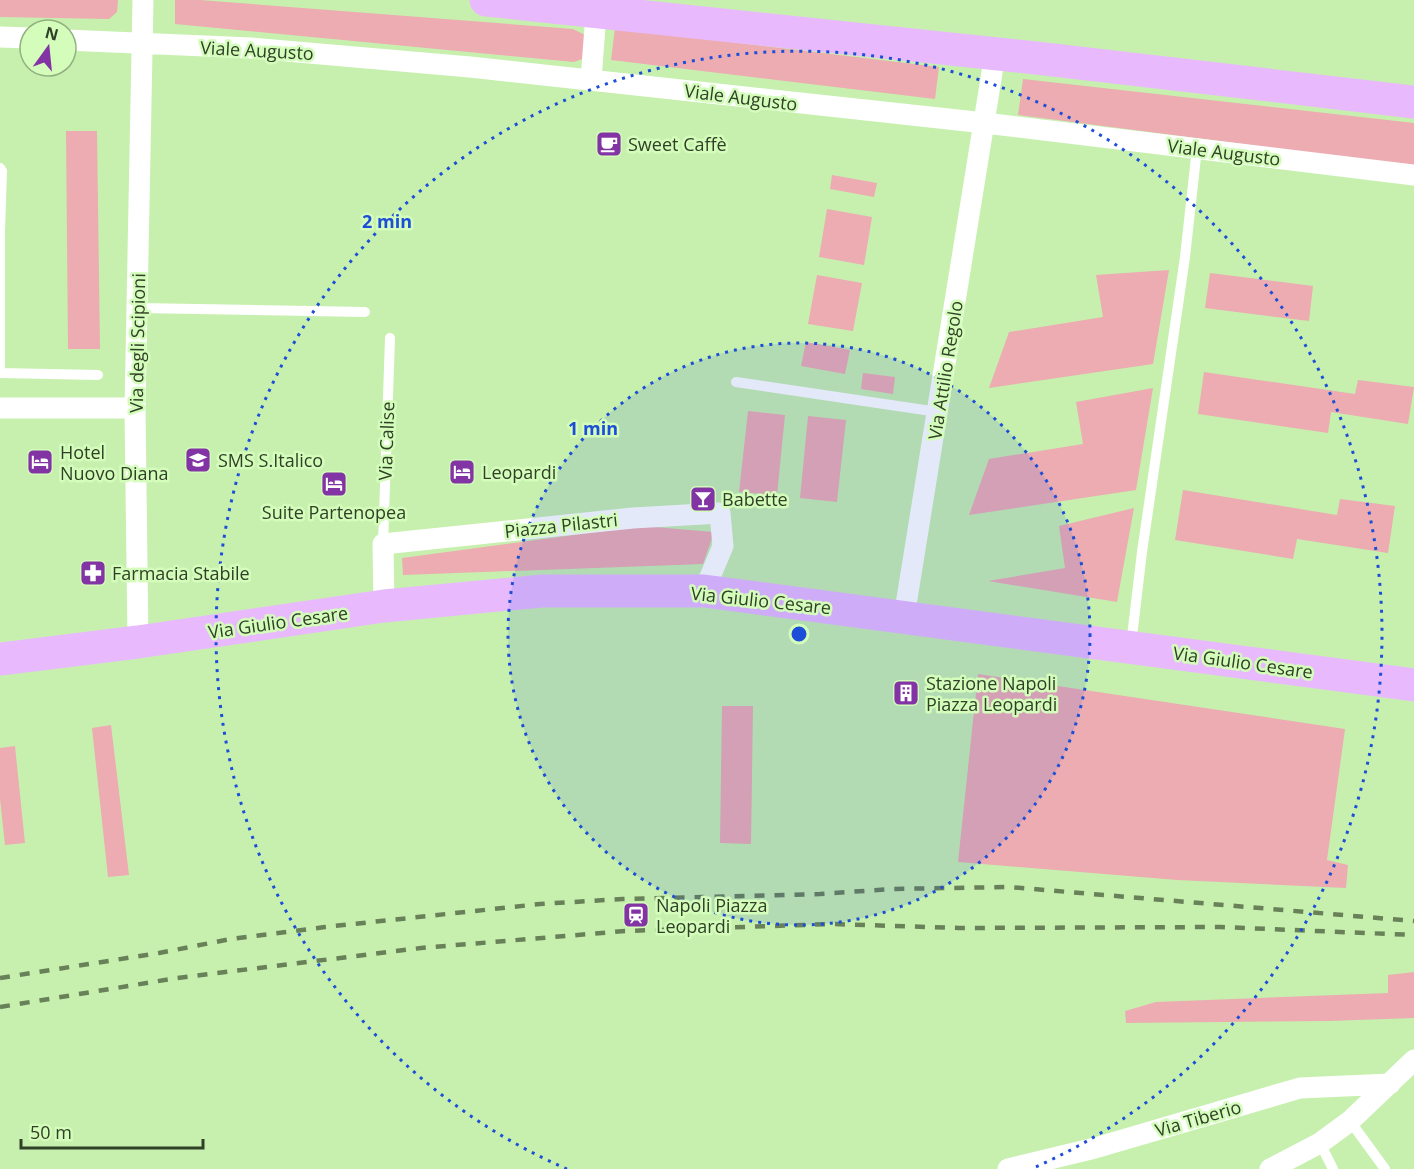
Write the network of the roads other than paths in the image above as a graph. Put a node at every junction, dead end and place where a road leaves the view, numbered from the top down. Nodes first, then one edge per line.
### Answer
1 (143, 0) edge
2 (486, 0) edge
3 (597, 6) edge
4 (0, 38) edge
5 (18, 38) edge
6 (78, 41) edge
7 (143, 44) junction
8 (995, 54) junction
9 (591, 80) junction
10 (1414, 102) edge
11 (985, 123) junction
12 (1197, 148) junction
13 (0, 168) edge
14 (1414, 175) edge
15 (138, 308) junction
16 (365, 312) dead end
17 (390, 338) dead end
18 (0, 373) edge
19 (98, 375) dead end
20 (736, 382) dead end
21 (0, 408) edge
22 (135, 408) junction
23 (938, 412) junction
24 (382, 544) junction
25 (704, 591) junction
26 (384, 606) junction
27 (904, 617) junction
28 (138, 642) junction
29 (1131, 646) junction
30 (0, 659) edge
31 (1414, 685) edge
32 (1414, 1060) edge
33 (1390, 1084) junction
34 (1350, 1121) junction
35 (1320, 1143) junction
36 (1008, 1169) edge
37 (1270, 1169) edge
38 (1333, 1169) edge
39 (1385, 1169) edge

1 - 7 street, Via degli Scipioni
2 - 3 main road
3 - 8 main road
3 - 9 street
4 - 5 street
6 - 7 street, Viale Augusto
7 - 9 street, Viale Augusto
7 - 15 street, Via degli Scipioni
8 - 10 main road
8 - 11 street, Via Attilio Regolo
9 - 11 street, Viale Augusto
11 - 12 street, Viale Augusto
11 - 23 street, Via Attilio Regolo
12 - 14 street, Viale Augusto
12 - 29 lane
13 - 18 lane
15 - 16 lane
15 - 22 street, Via degli Scipioni
17 - 24 lane, Via Calise
18 - 19 lane
20 - 23 lane
21 - 22 street
22 - 28 street, Via degli Scipioni
23 - 27 street, Via Attilio Regolo
24 - 25 street, Piazza Pilastri
24 - 26 street
25 - 26 main road, Via Giulio Cesare
25 - 27 main road, Via Giulio Cesare
26 - 28 main road, Via Giulio Cesare
27 - 29 main road, Via Giulio Cesare
28 - 30 main road, Via Giulio Cesare
29 - 31 main road, Via Giulio Cesare
32 - 33 street
33 - 34 street
33 - 36 street, Via Tiberio
34 - 35 street
34 - 39 lane
35 - 37 street
35 - 38 lane

